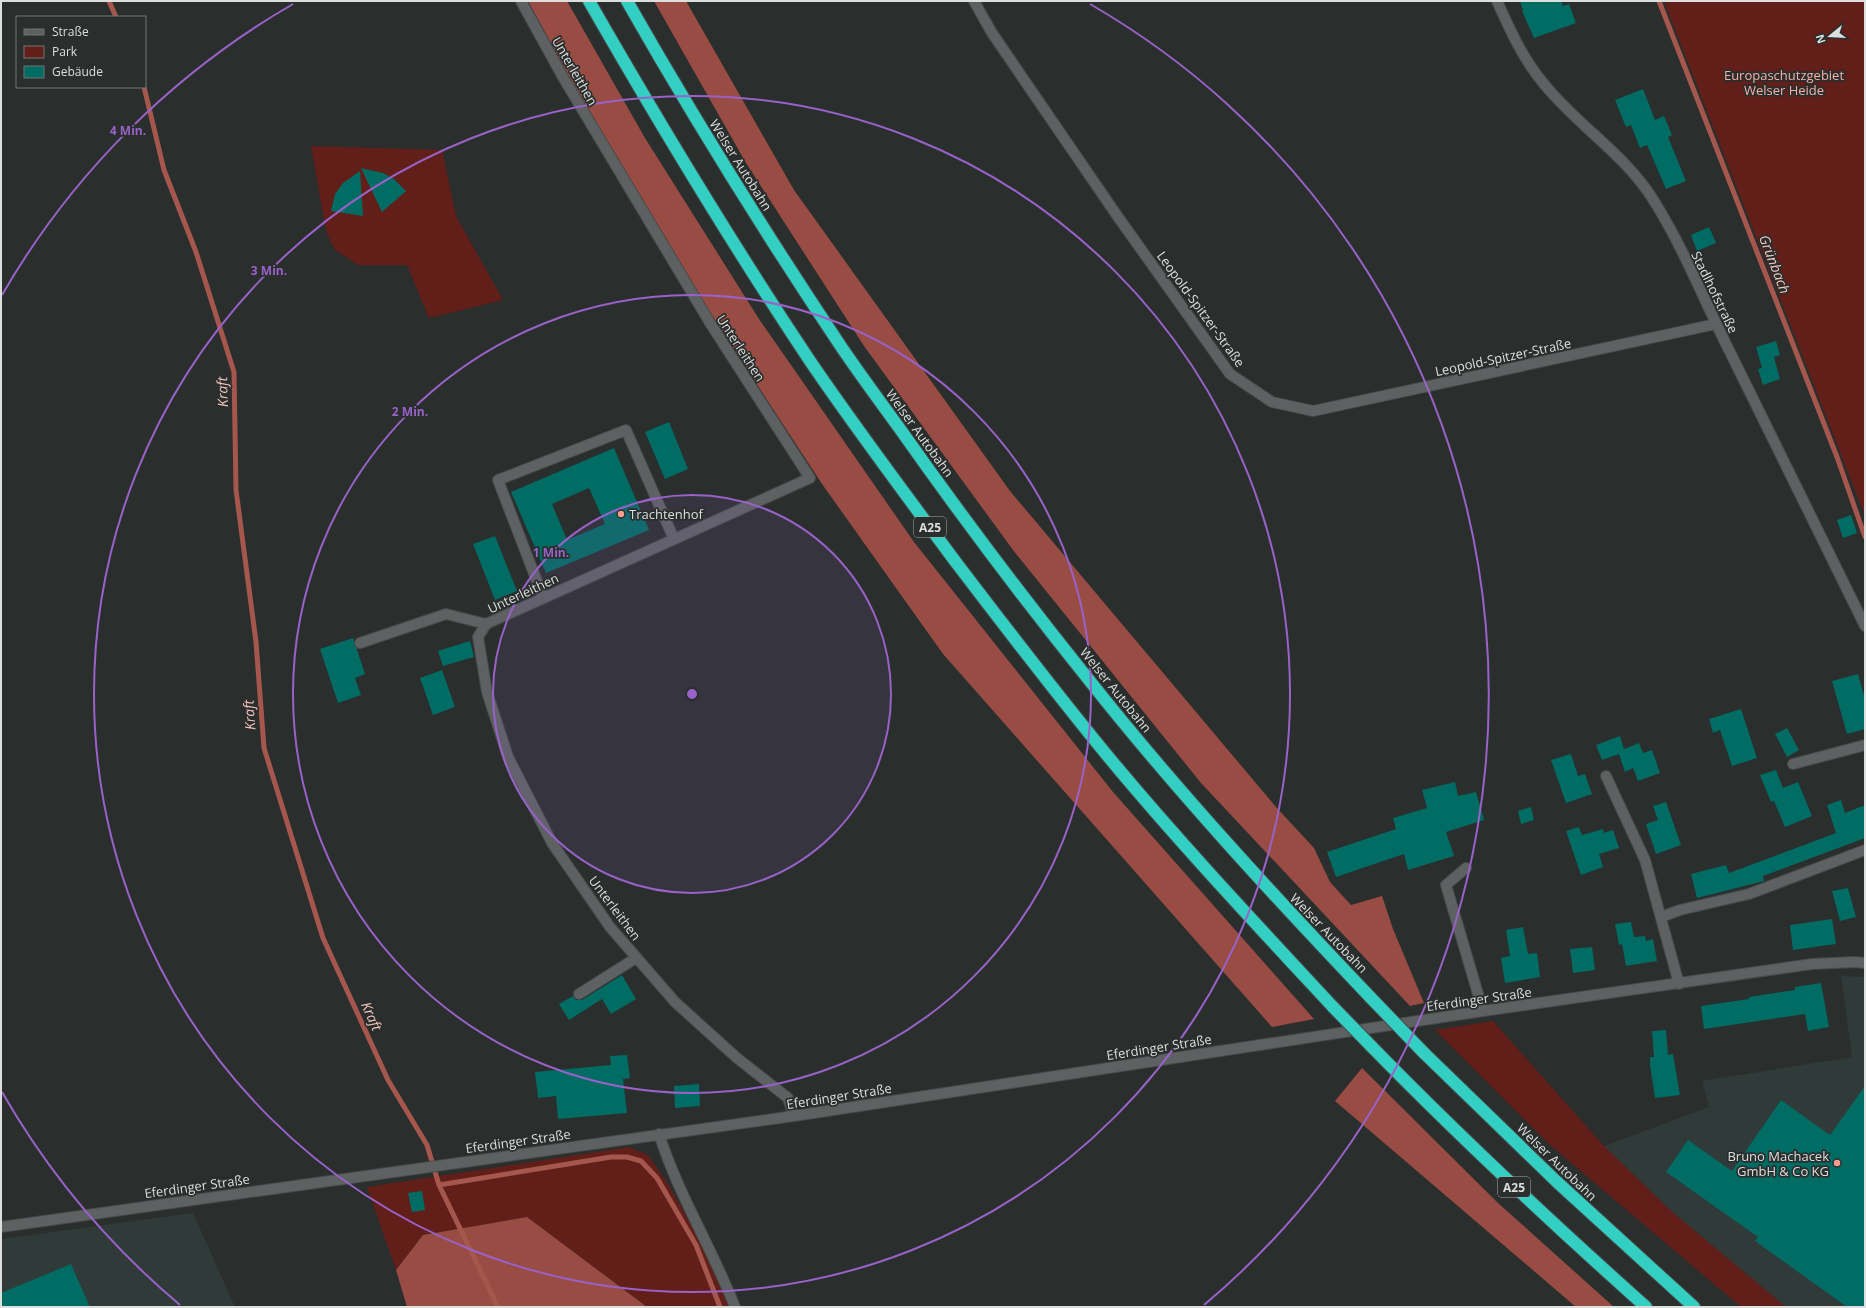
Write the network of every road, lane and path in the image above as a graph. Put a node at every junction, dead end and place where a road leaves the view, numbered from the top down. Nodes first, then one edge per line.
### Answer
1 (521, 1) edge
2 (589, 1) edge
3 (627, 1) edge
4 (974, 1) edge
5 (1498, 1) edge
6 (1716, 324) junction
7 (674, 539) junction
8 (543, 597) junction
9 (486, 624) junction
10 (1865, 626) edge
11 (360, 643) dead end
12 (1865, 745) edge
13 (1793, 764) dead end
14 (1606, 776) dead end
15 (1865, 850) edge
16 (1466, 868) dead end
17 (1660, 917) junction
18 (636, 958) junction
19 (1865, 963) edge
20 (1679, 984) junction
21 (578, 994) dead end
22 (1483, 1012) junction
23 (794, 1116) junction
24 (659, 1134) junction
25 (1, 1227) edge
26 (1677, 1293) junction
27 (735, 1307) edge
28 (1646, 1307) edge
29 (1694, 1307) edge
30 (1698, 1307) edge

1 - 7 street, Unterleithen
2 - 28 highway, A25, bridge
3 - 26 highway, Welser Autobahn / A25, bridge
4 - 6 street, Leopold-Spitzer-Straße
5 - 6 street, Stadlhofstraße
6 - 10 street, Stadlhofstraße
7 - 8 street, Unterleithen
7 - 8 street
8 - 9 street, Unterleithen
9 - 11 street
9 - 18 street, Unterleithen
12 - 13 street
14 - 17 street
15 - 17 street
16 - 22 street
17 - 20 street
18 - 21 street
18 - 23 street, Unterleithen
19 - 20 street, Eferdinger Straße
20 - 22 street, Eferdinger Straße
22 - 23 street, Eferdinger Straße
23 - 24 street, Eferdinger Straße
24 - 25 street, Eferdinger Straße
24 - 27 street
26 - 29 highway, Welser Autobahn / A25
26 - 30 highway

